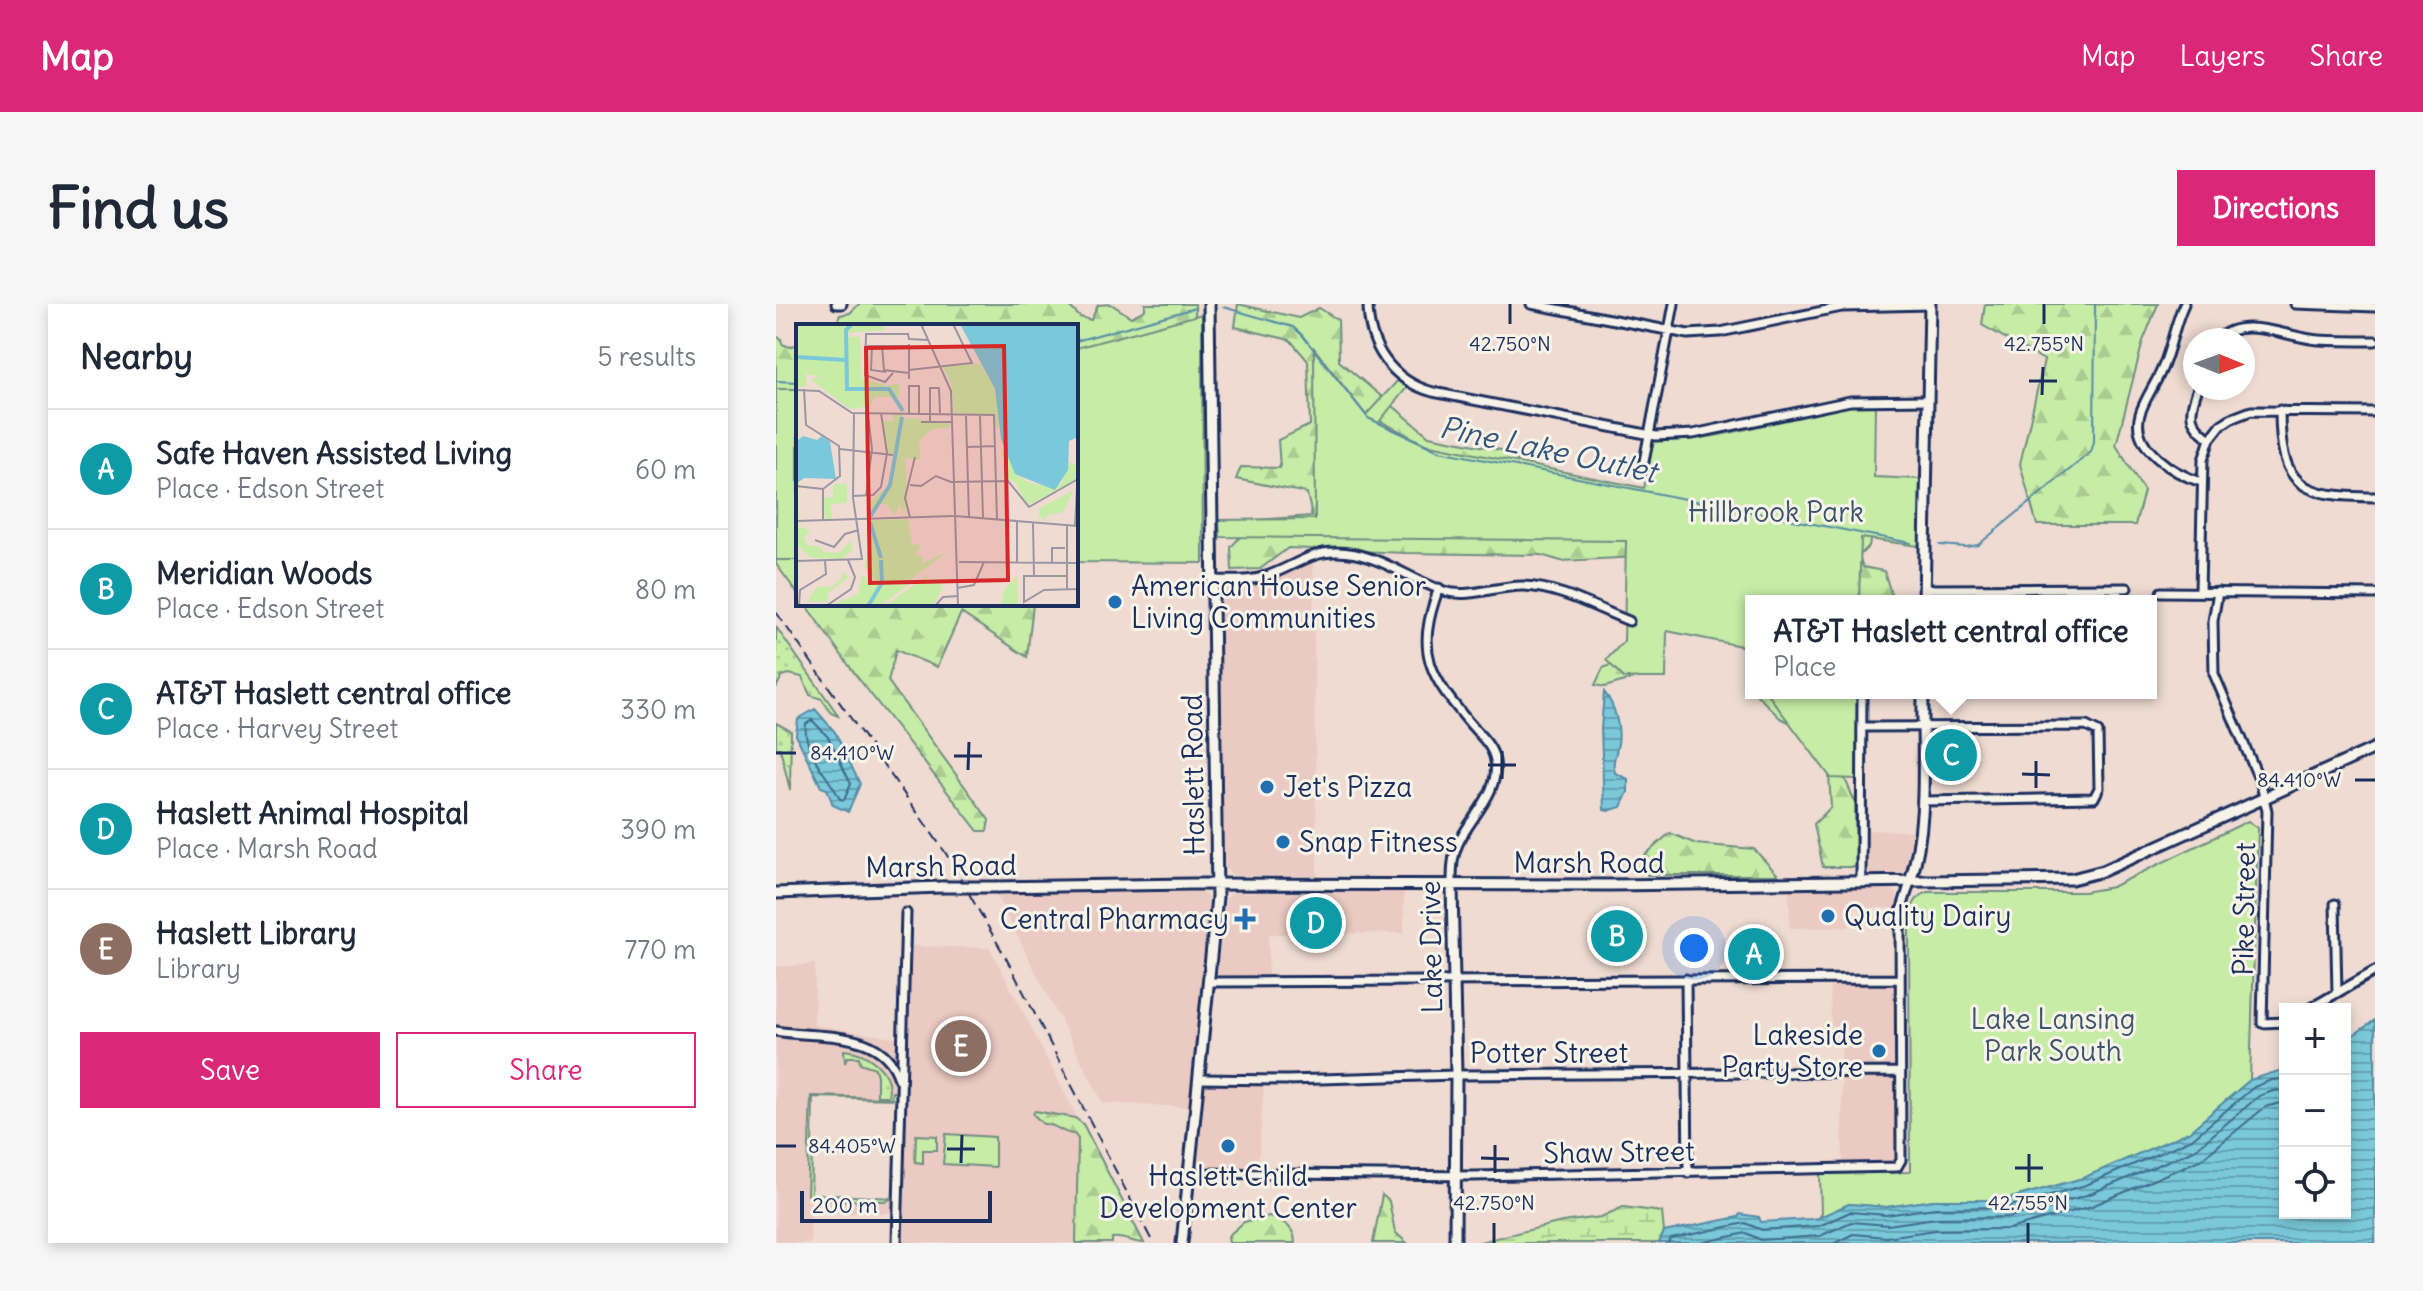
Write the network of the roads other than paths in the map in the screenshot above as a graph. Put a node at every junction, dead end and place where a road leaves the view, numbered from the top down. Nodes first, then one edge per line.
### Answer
1 (836, 304) edge
2 (842, 304) edge
3 (1209, 304) edge
4 (1368, 304) edge
5 (1531, 304) edge
6 (1674, 304) edge
7 (2184, 304) edge
8 (2295, 304) edge
9 (1930, 305) edge
10 (2375, 307) edge
11 (2255, 329) edge
12 (1669, 331) junction
13 (2375, 341) edge
14 (1928, 400) junction
15 (2196, 400) edge
16 (2280, 410) junction
17 (2375, 412) edge
18 (1648, 435) junction
19 (2210, 439) junction
20 (1642, 472) dead end
21 (2201, 482) junction
22 (2375, 497) edge
23 (1211, 580) junction
24 (1439, 588) junction
25 (2111, 588) junction
26 (2127, 588) dead end
27 (1925, 589) junction
28 (2161, 592) dead end
29 (2200, 592) junction
30 (2218, 592) junction
31 (2375, 594) edge
32 (1924, 595) edge
33 (2119, 595) edge
34 (1629, 621) dead end
35 (1862, 699) edge
36 (1923, 699) edge
37 (1862, 727) junction
38 (1922, 727) junction
39 (2375, 748) edge
40 (2263, 796) junction
41 (1922, 801) junction
42 (1861, 882) junction
43 (1910, 882) junction
44 (1217, 884) junction
45 (1452, 886) junction
46 (776, 893) edge
47 (2335, 904) dead end
48 (906, 913) dead end
49 (2375, 971) edge
50 (1686, 979) junction
51 (1899, 979) junction
52 (1454, 981) junction
53 (1210, 982) junction
54 (2337, 993) junction
55 (2320, 1003) edge
56 (2279, 1022) edge
57 (776, 1031) edge
58 (883, 1054) junction
59 (902, 1054) junction
60 (1900, 1072) junction
61 (1688, 1074) junction
62 (1456, 1075) junction
63 (1200, 1079) junction
64 (901, 1090) junction
65 (1190, 1173) junction
66 (1688, 1173) junction
67 (1455, 1176) junction
68 (897, 1243) edge
69 (1182, 1243) edge
70 (1455, 1243) edge

1 - 2 street
3 - 23 main road, Haslett Road
4 - 18 street
5 - 12 street
6 - 12 street
7 - 21 street
8 - 10 street
9 - 12 street
9 - 14 main road
11 - 13 street
12 - 18 street
14 - 18 street
14 - 27 main road
15 - 19 street
16 - 17 street
16 - 19 street
16 - 22 street
18 - 20 street
19 - 21 street
21 - 29 street
23 - 24 street
23 - 44 main road, Haslett Road
24 - 34 street
24 - 45 street, Lake Drive
25 - 26 street
25 - 27 street
25 - 33 street
27 - 32 main road
28 - 29 street
29 - 30 street
30 - 31 street
30 - 40 street, Pike Street
35 - 37 street
36 - 38 main road
37 - 38 street
37 - 42 street
38 - 41 main road
38 - 41 street
39 - 40 main road, Marsh Road
40 - 43 main road, Marsh Road
40 - 56 street, Pike Street
41 - 43 main road
42 - 43 main road, Marsh Road
42 - 45 main road, Marsh Road
43 - 51 street
44 - 45 main road, Marsh Road
44 - 46 main road, Marsh Road, bridge
44 - 53 main road, Haslett Road
45 - 52 main road, Lake Drive
47 - 54 street
48 - 59 street
49 - 54 street
50 - 51 street
50 - 52 street
50 - 61 street
51 - 60 street
52 - 53 street
52 - 62 main road, Lake Drive
53 - 63 main road, Haslett Road
54 - 55 street
57 - 58 street
58 - 59 street
58 - 64 street
59 - 64 street
60 - 61 street, Potter Street
60 - 66 street, Shaw Street
61 - 62 street, Potter Street
61 - 66 street
62 - 63 street, Potter Street
62 - 67 main road, Lake Drive
63 - 65 main road, Haslett Road
64 - 68 street
65 - 67 street, Shaw Street
65 - 69 main road, Haslett Road
66 - 67 street, Shaw Street
67 - 70 main road, Lake Drive

